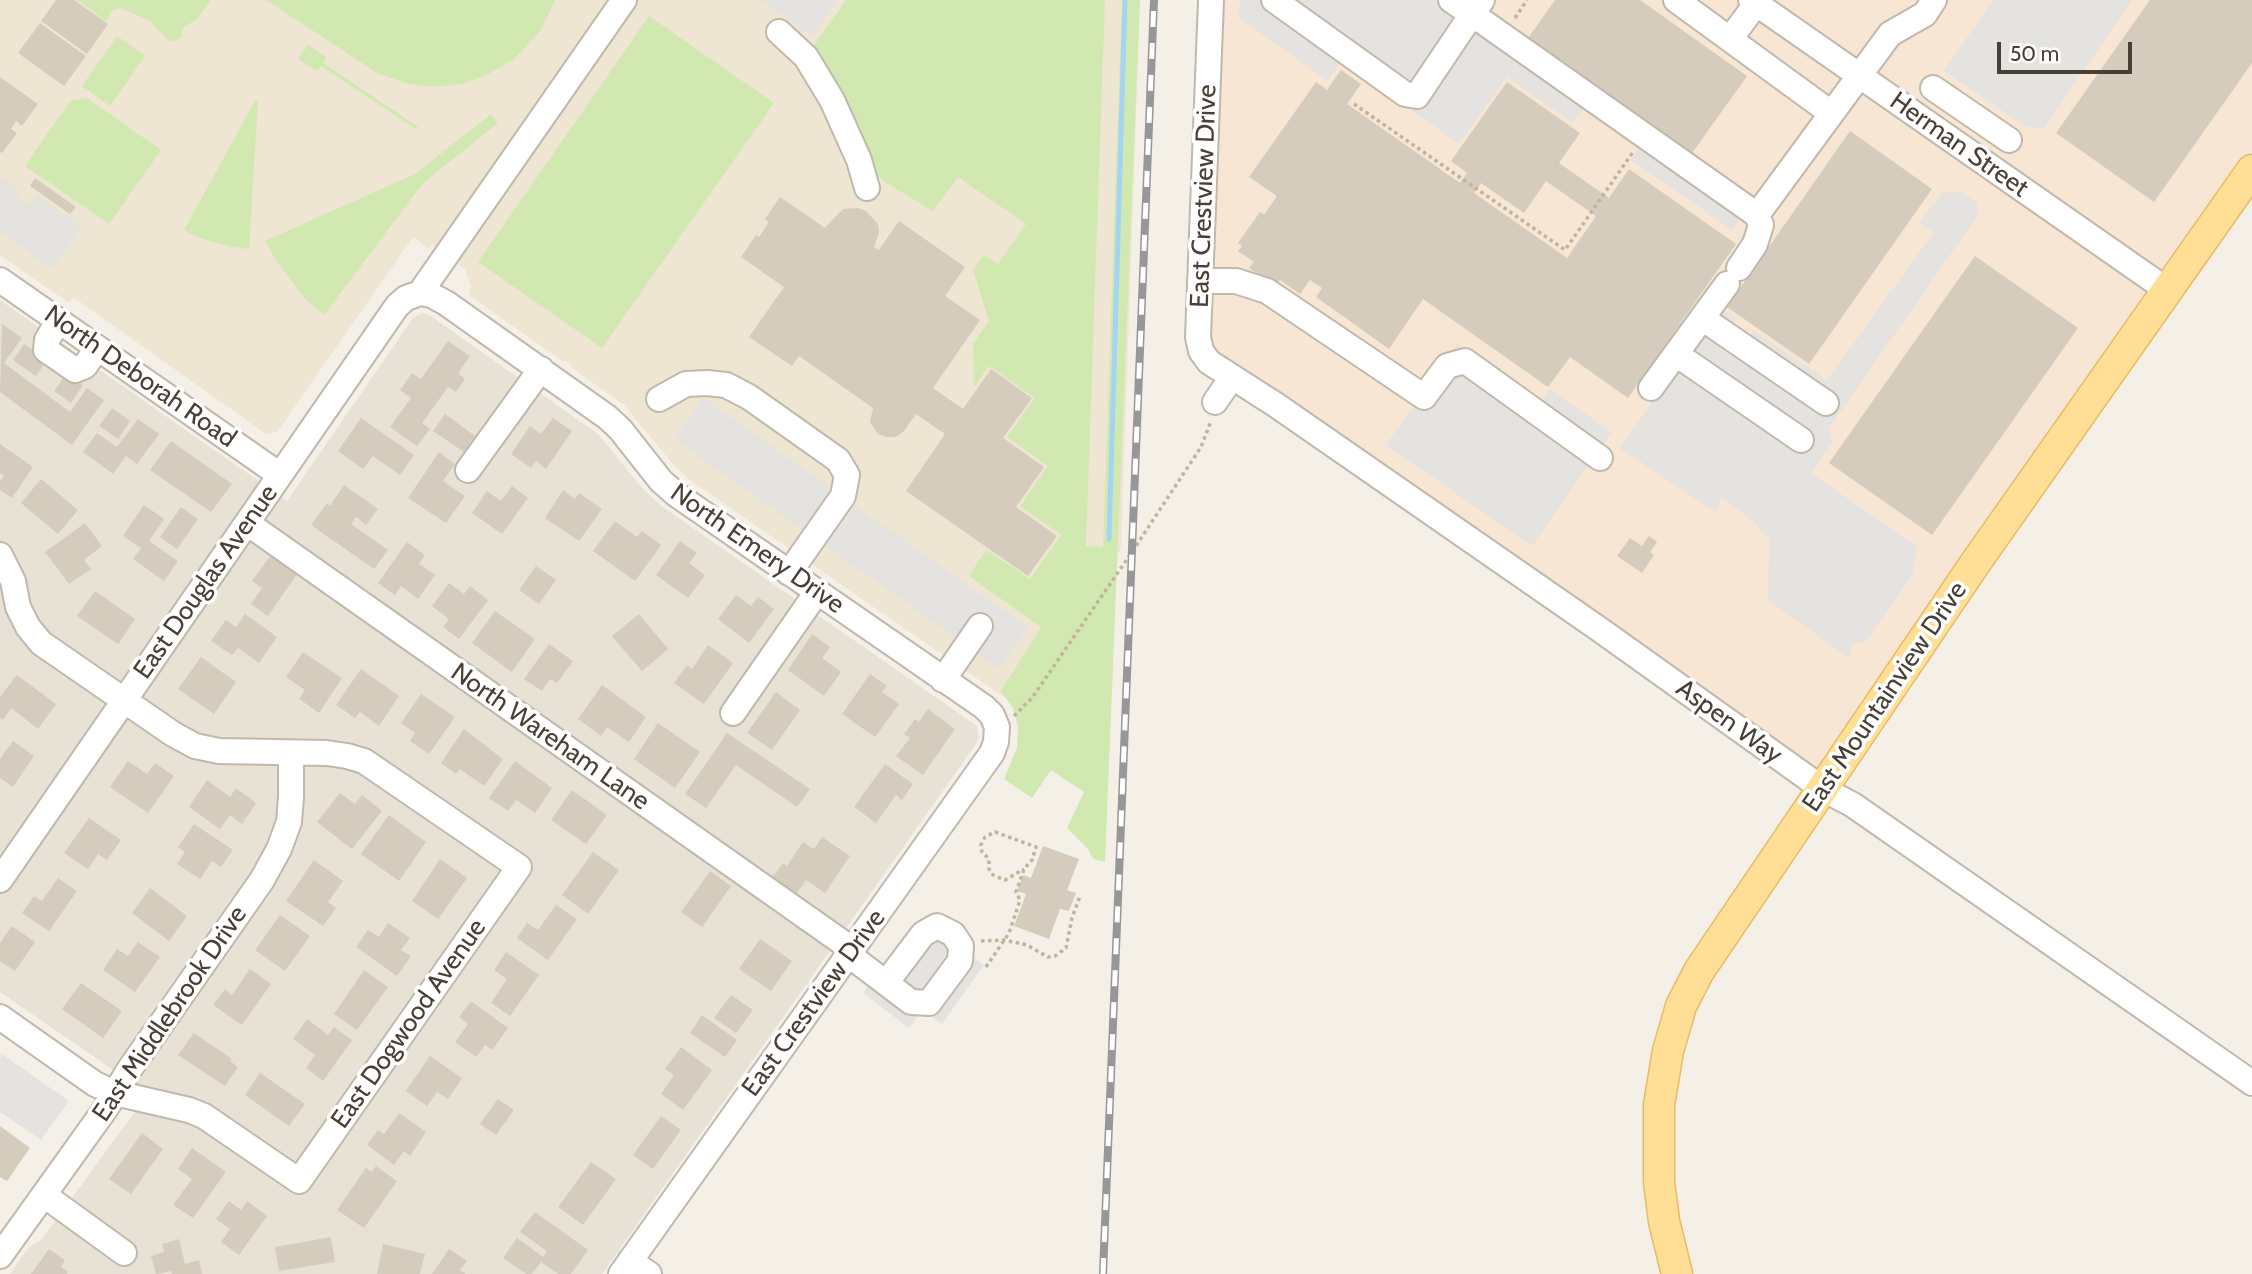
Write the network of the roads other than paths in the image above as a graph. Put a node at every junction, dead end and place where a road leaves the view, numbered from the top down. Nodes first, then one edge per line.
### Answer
1 (624, 0) edge
2 (1211, 0) edge
3 (1274, 0) edge
4 (1451, 0) edge
5 (1676, 0) edge
6 (1934, 0) edge
7 (1766, 5) edge
8 (1477, 7) edge
9 (779, 32) dead end
10 (1730, 39) junction
11 (1859, 75) junction
12 (1933, 88) dead end
13 (1831, 113) junction
14 (1990, 167) junction
15 (2252, 170) edge
16 (867, 188) dead end
17 (1757, 215) junction
18 (0, 279) edge
19 (1200, 281) junction
20 (2167, 289) junction
21 (420, 293) junction
22 (1702, 318) junction
23 (1676, 354) junction
24 (541, 369) junction
25 (1232, 377) junction
26 (1651, 388) dead end
27 (659, 399) dead end
28 (1215, 402) road end
29 (1826, 403) dead end
30 (1801, 440) dead end
31 (1600, 458) dead end
32 (468, 470) dead end
33 (280, 475) junction
34 (247, 523) junction
35 (0, 555) edge
36 (789, 573) junction
37 (817, 592) junction
38 (9, 610) edge
39 (980, 626) dead end
40 (943, 680) junction
41 (124, 700) junction
42 (733, 713) dead end
43 (1005, 722) joint
44 (291, 753) junction
45 (1823, 789) junction
46 (0, 880) edge
47 (851, 952) junction
48 (886, 983) dead end
49 (0, 1017) edge
50 (2252, 1083) edge
51 (115, 1093) junction
52 (44, 1195) junction
53 (124, 1253) dead end
54 (0, 1256) edge
55 (633, 1270) edge
56 (1677, 1274) edge

1 - 21 street, East Douglas Avenue
2 - 19 street, East Crestview Drive
3 - 8 street
4 - 8 street
5 - 10 street
6 - 11 street
7 - 10 street
7 - 11 street, Herman Street
8 - 17 street
9 - 16 street
10 - 13 street
11 - 13 street
11 - 14 street, Herman Street
12 - 14 street
13 - 17 street
14 - 20 street, Herman Street
15 - 20 main road, East Mountainview Drive
17 - 22 street
18 - 33 street, North Deborah Road
19 - 25 street, East Crestview Drive
19 - 31 street
20 - 45 main road, East Mountainview Drive
21 - 24 street, North Emery Drive
21 - 33 street, East Douglas Avenue
22 - 23 street
22 - 29 street
23 - 26 street
23 - 30 street
24 - 32 street
24 - 36 street, North Emery Drive
25 - 28 street
25 - 45 street, Aspen Way
27 - 36 street
33 - 34 street, East Douglas Avenue
34 - 41 street, East Douglas Avenue
34 - 47 street, North Wareham Lane
35 - 38 street
36 - 37 street, North Emery Drive
37 - 40 street, North Emery Drive
37 - 42 street
38 - 41 street
39 - 40 street
40 - 43 street, North Emery Drive
41 - 44 street
41 - 46 street, East Douglas Avenue
43 - 47 street, East Crestview Drive
44 - 51 street, East Middlebrook Drive
44 - 51 street, East Dogwood Avenue
45 - 50 street, Aspen Way
45 - 56 main road, East Mountainview Drive
47 - 48 street, North Wareham Lane
47 - 55 street, East Crestview Drive
49 - 51 street
51 - 52 street, East Middlebrook Drive
52 - 53 street
52 - 54 street, East Middlebrook Drive

